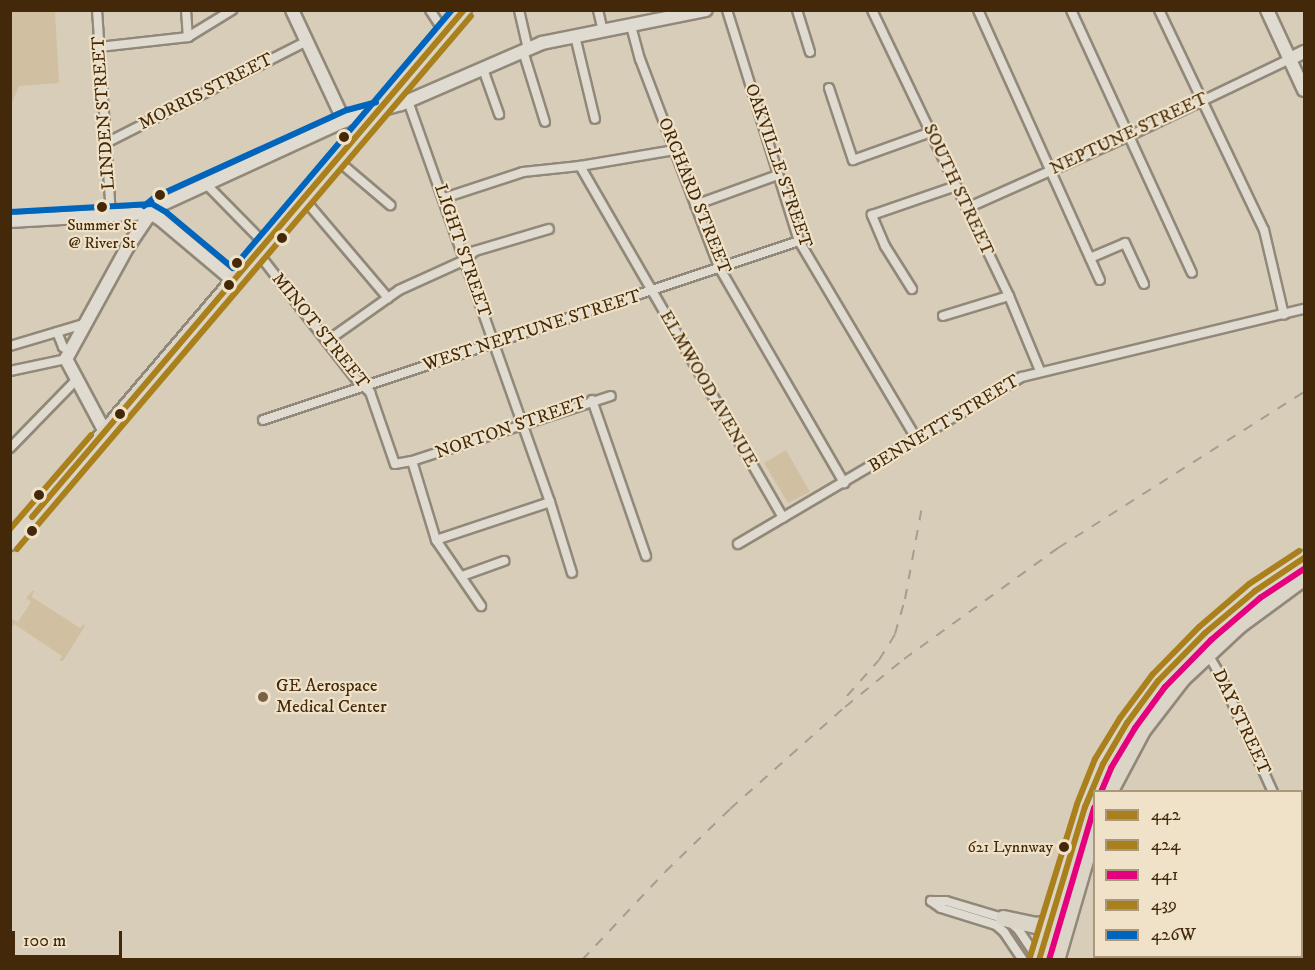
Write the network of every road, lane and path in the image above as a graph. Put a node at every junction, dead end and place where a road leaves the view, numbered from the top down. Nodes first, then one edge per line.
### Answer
1 (186, 10) edge
2 (232, 10) edge
3 (292, 10) edge
4 (430, 10) edge
5 (464, 10) edge
6 (519, 10) edge
7 (598, 10) edge
8 (706, 10) edge
9 (727, 10) edge
10 (797, 10) edge
11 (872, 10) edge
12 (978, 10) edge
13 (1071, 10) edge
14 (1159, 10) edge
15 (1267, 10) edge
16 (98, 11) edge
17 (678, 14) edge
18 (631, 26) junction
19 (603, 31) junction
20 (445, 33) junction
21 (188, 36) junction
22 (575, 36) junction
23 (307, 41) junction
24 (99, 46) junction
25 (526, 49) junction
26 (810, 52) dead end
27 (1305, 52) edge
28 (1290, 58) junction
29 (483, 69) junction
30 (1301, 71) edge
31 (829, 87) dead end
32 (1305, 90) edge
33 (1200, 100) junction
34 (408, 101) junction
35 (378, 111) junction
36 (499, 114) dead end
37 (595, 119) dead end
38 (344, 122) junction
39 (545, 122) dead end
40 (931, 132) junction
41 (1129, 136) junction
42 (106, 143) junction
43 (675, 150) junction
44 (337, 160) junction
45 (580, 166) junction
46 (1049, 171) junction
47 (778, 175) junction
48 (206, 184) junction
49 (956, 186) junction
50 (444, 198) junction
51 (304, 199) junction
52 (390, 205) dead end
53 (695, 205) junction
54 (967, 208) junction
55 (150, 213) junction
56 (111, 215) junction
57 (10, 221) edge
58 (549, 229) dead end
59 (799, 241) junction
60 (261, 249) junction
61 (1090, 258) junction
62 (465, 261) junction
63 (719, 267) junction
64 (1192, 273) dead end
65 (1100, 280) dead end
66 (234, 281) junction
67 (1144, 284) dead end
68 (912, 289) dead end
69 (652, 291) junction
70 (1008, 296) junction
71 (388, 298) junction
72 (1305, 309) edge
73 (1284, 315) junction
74 (943, 316) dead end
75 (88, 323) junction
76 (57, 332) junction
77 (327, 341) junction
78 (495, 343) junction
79 (10, 346) edge
80 (68, 356) junction
81 (10, 371) edge
82 (1040, 371) junction
83 (76, 379) junction
84 (363, 387) junction
85 (611, 396) dead end
86 (592, 400) junction
87 (264, 420) dead end
88 (523, 423) junction
89 (105, 432) junction
90 (916, 438) junction
91 (10, 448) edge
92 (411, 461) junction
93 (844, 483) junction
94 (550, 502) junction
95 (783, 518) junction
96 (436, 540) junction
97 (10, 543) edge
98 (738, 544) dead end
99 (646, 556) dead end
100 (1305, 558) edge
101 (504, 561) dead end
102 (572, 573) dead end
103 (462, 576) junction
104 (1305, 577) edge
105 (481, 606) dead end
106 (1207, 653) junction
107 (1109, 790) edge
108 (1272, 790) edge
109 (1093, 836) edge
110 (1003, 918) junction
111 (1050, 922) junction
112 (1039, 959) edge
113 (1023, 960) edge
114 (1056, 960) edge

1 - 21 street
2 - 21 street
3 - 23 main road
4 - 20 street
5 - 20 main road
6 - 25 street
7 - 19 street
8 - 17 main road
9 - 47 street, OAKVILLE STREET
10 - 26 street
11 - 40 street, SOUTH STREET
12 - 46 street
13 - 41 street
14 - 33 street
15 - 28 main road
16 - 24 street, LINDEN STREET
17 - 18 main road
18 - 19 main road
18 - 43 street, ORCHARD STREET
19 - 22 main road
20 - 35 main road
21 - 24 street
22 - 25 main road
22 - 37 street
23 - 38 main road
23 - 42 street, MORRIS STREET
24 - 42 street, LINDEN STREET
25 - 29 main road
25 - 39 street
27 - 28 main road
28 - 30 main road
28 - 33 street, NEPTUNE STREET
29 - 34 main road
29 - 36 street
30 - 32 main road
31 - 40 street
33 - 41 street, NEPTUNE STREET
33 - 73 street
34 - 35 main road
34 - 50 street, LIGHT STREET
35 - 38 main road
35 - 44 main road
38 - 48 main road
40 - 49 street, SOUTH STREET
41 - 46 street, NEPTUNE STREET
41 - 64 street
42 - 56 street, LINDEN STREET
43 - 45 street
43 - 53 street, ORCHARD STREET
44 - 51 main road
44 - 52 street
45 - 50 street
45 - 69 street, ELMWOOD AVENUE
46 - 54 street, NEPTUNE STREET
46 - 61 street
47 - 53 street
47 - 59 street, OAKVILLE STREET
48 - 55 main road
48 - 60 street, MINOT STREET
49 - 54 street, SOUTH STREET
49 - 68 street
50 - 62 street, LIGHT STREET
51 - 60 main road
51 - 71 street
53 - 63 street, ORCHARD STREET
54 - 70 street, SOUTH STREET
55 - 56 main road
55 - 66 main road
55 - 75 main road
56 - 57 main road
58 - 62 street
59 - 63 street, WEST NEPTUNE STREET
59 - 90 street, OAKVILLE STREET
60 - 66 main road
60 - 77 street, MINOT STREET
61 - 65 street
61 - 67 street
62 - 71 street
62 - 78 street, LIGHT STREET
63 - 69 street, WEST NEPTUNE STREET
63 - 93 street, ORCHARD STREET
66 - 89 main road
69 - 78 street, WEST NEPTUNE STREET
69 - 95 street, ELMWOOD AVENUE
70 - 74 street
70 - 82 street, SOUTH STREET
71 - 77 street
72 - 73 street, BENNETT STREET
73 - 82 street, BENNETT STREET
75 - 76 street
75 - 80 main road
76 - 79 street
76 - 80 street
77 - 84 street, MINOT STREET
78 - 84 street, WEST NEPTUNE STREET
78 - 88 street, LIGHT STREET
80 - 81 street
80 - 83 main road
82 - 90 street, BENNETT STREET
83 - 89 main road
83 - 91 street
84 - 87 street, WEST NEPTUNE STREET
84 - 92 street, MINOT STREET
85 - 86 street, NORTON STREET
86 - 88 street, NORTON STREET
86 - 99 street
88 - 92 street, NORTON STREET
88 - 94 street, LIGHT STREET
89 - 97 main road
90 - 93 street, BENNETT STREET
92 - 96 street
93 - 95 street, BENNETT STREET
94 - 96 street
94 - 102 street, LIGHT STREET
95 - 98 street, BENNETT STREET
96 - 103 street
100 - 111 highway
101 - 103 street
103 - 105 street
104 - 106 highway
106 - 107 highway
106 - 108 street, DAY STREET
109 - 114 highway
110 - 111 highway
110 - 112 street
110 - 113 street
111 - 112 highway

